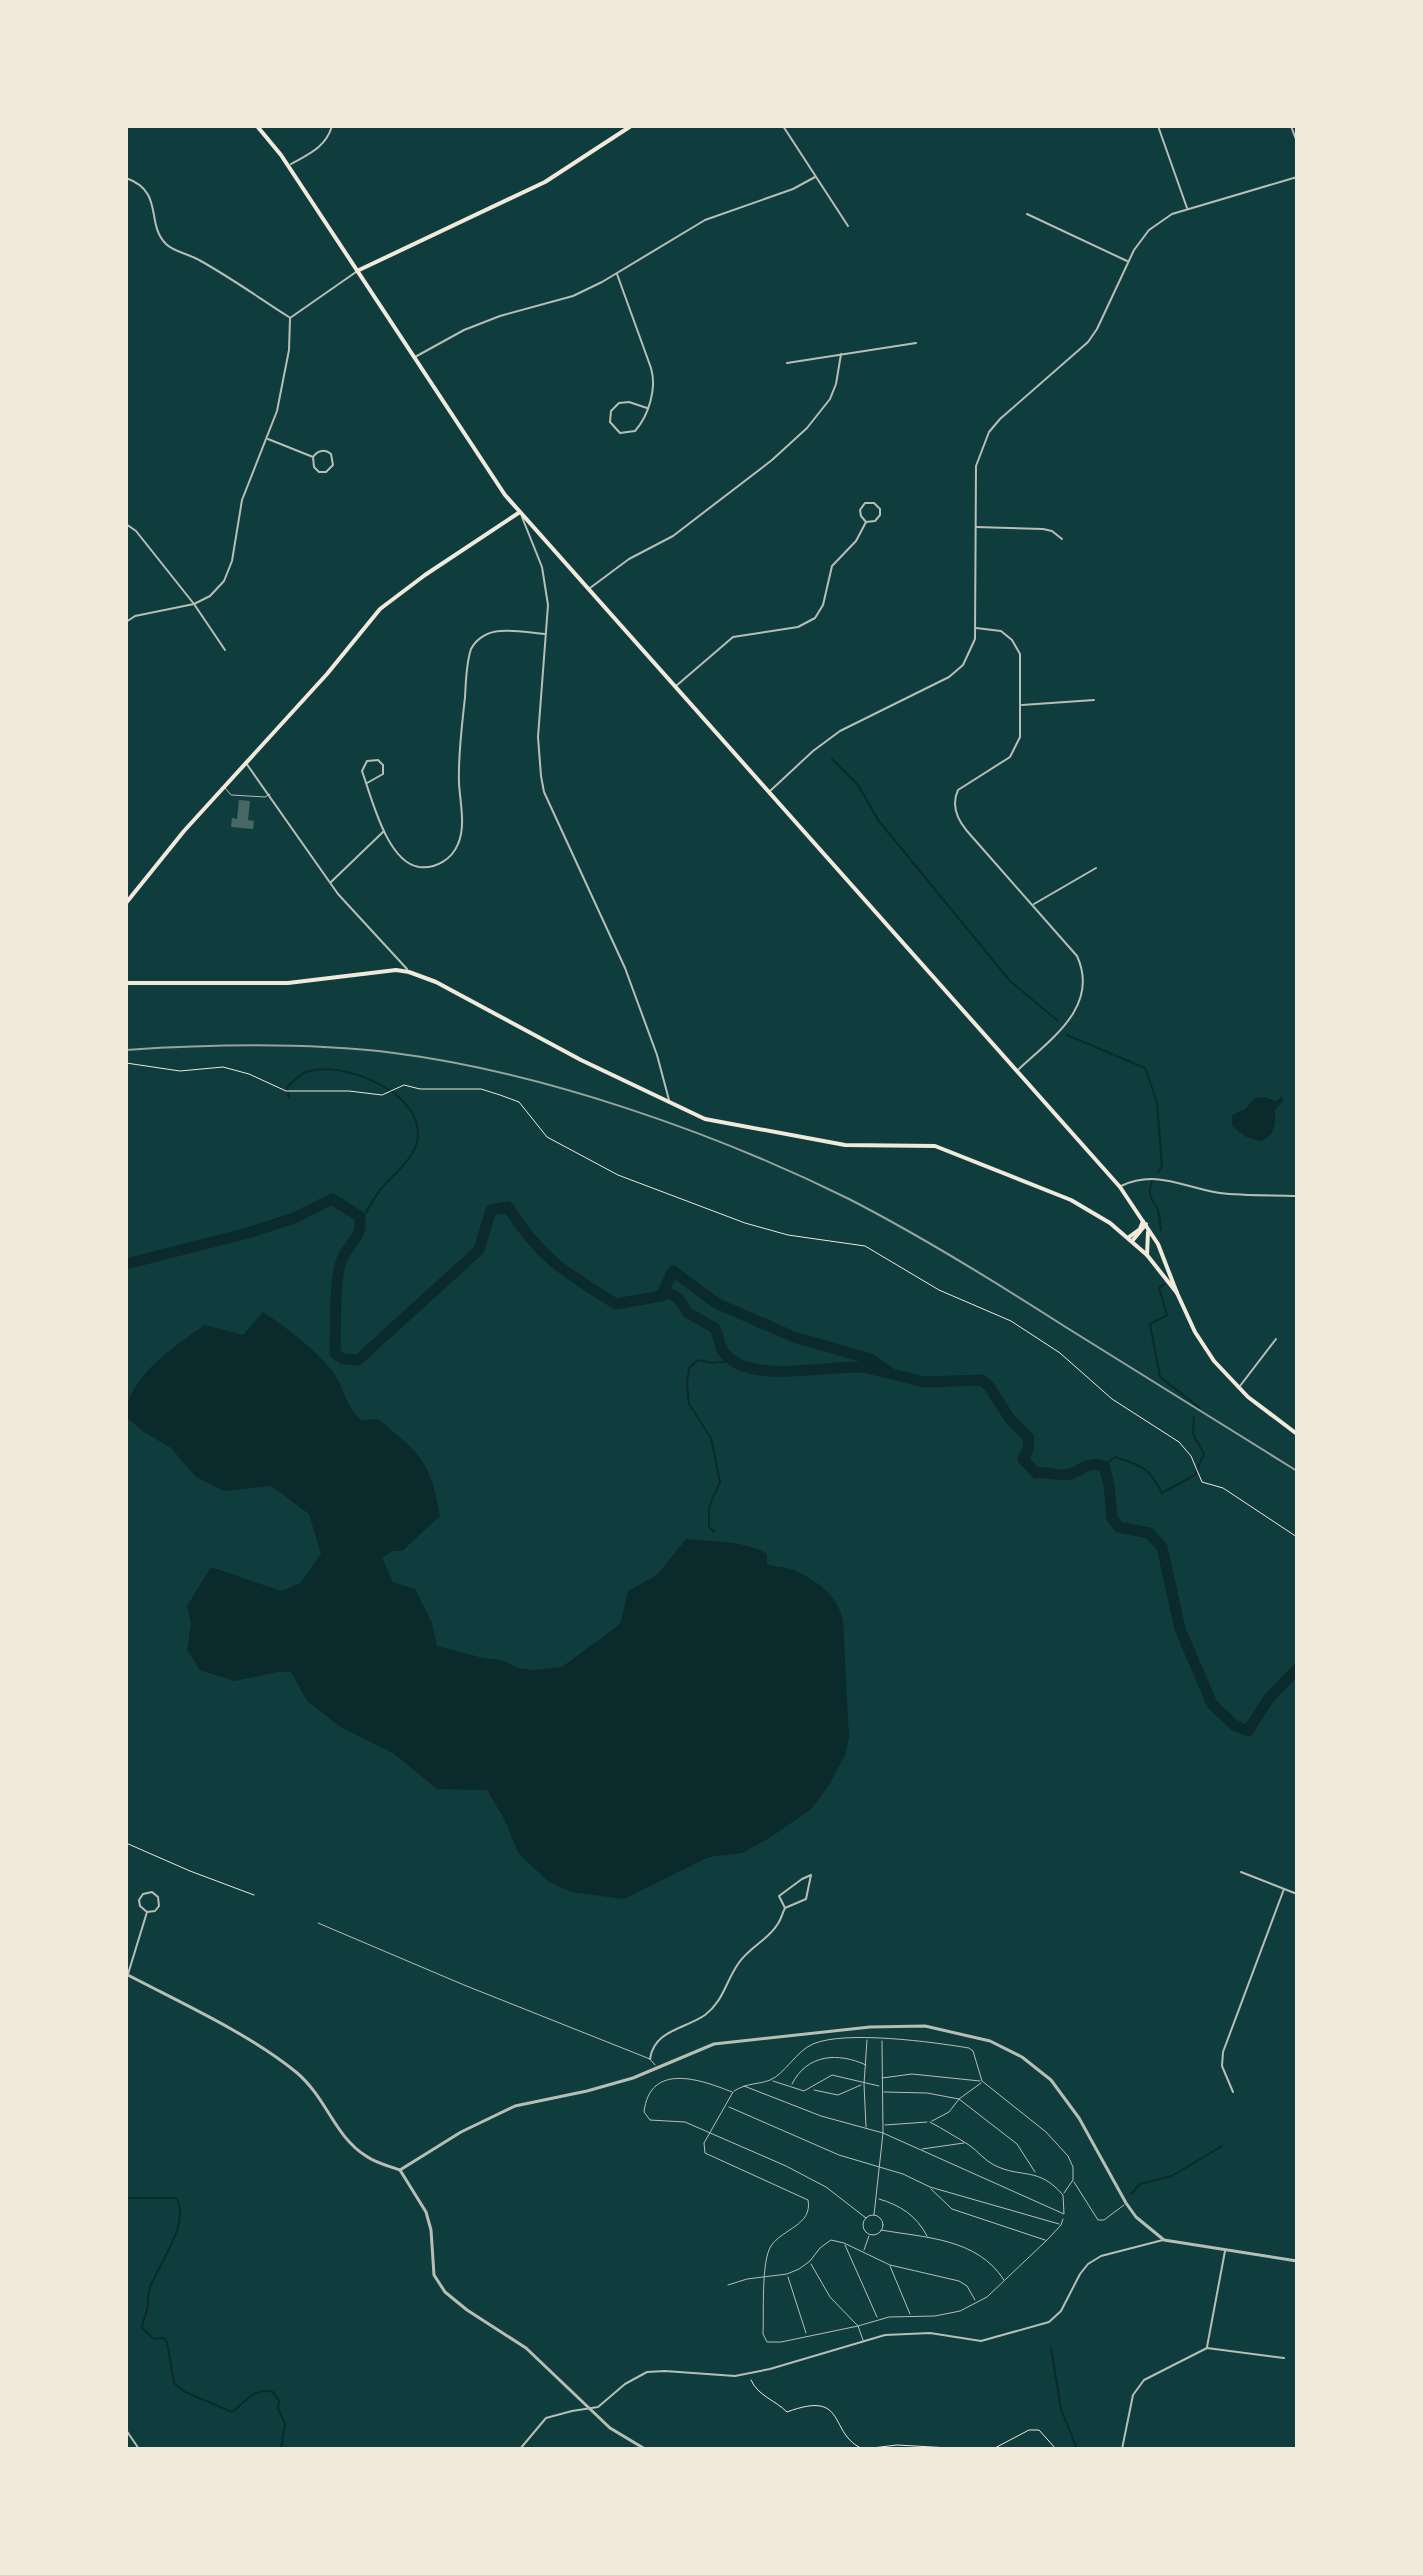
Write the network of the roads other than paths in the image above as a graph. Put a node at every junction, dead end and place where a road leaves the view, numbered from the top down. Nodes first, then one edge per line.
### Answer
1 (257, 126) edge
2 (332, 126) edge
3 (631, 126) edge
4 (783, 126) edge
5 (1158, 126) edge
6 (1291, 126) edge
7 (1297, 142) edge
8 (288, 166) junction
9 (815, 177) junction
10 (1297, 177) edge
11 (126, 178) edge
12 (1188, 210) junction
13 (1027, 214) dead end
14 (848, 226) dead end
15 (1128, 262) junction
16 (357, 271) junction
17 (617, 274) junction
18 (290, 318) junction
19 (916, 343) dead end
20 (841, 354) junction
21 (414, 357) junction
22 (787, 363) dead end
23 (647, 408) junction
24 (267, 439) junction
25 (313, 457) junction
26 (520, 512) junction
27 (866, 522) junction
28 (126, 524) edge
29 (974, 527) junction
30 (1062, 539) dead end
31 (590, 588) junction
32 (194, 604) junction
33 (126, 622) edge
34 (975, 628) junction
35 (546, 634) junction
36 (225, 650) dead end
37 (676, 687) junction
38 (1094, 700) dead end
39 (1021, 705) junction
40 (245, 763) junction
41 (367, 783) junction
42 (224, 786) junction
43 (768, 793) junction
44 (270, 794) junction
45 (384, 830) junction
46 (1096, 868) dead end
47 (329, 883) junction
48 (126, 903) edge
49 (1033, 904) junction
50 (409, 972) junction
51 (126, 983) edge
52 (1018, 1070) junction
53 (669, 1100) junction
54 (1120, 1187) junction
55 (1297, 1196) edge
56 (1146, 1225) junction
57 (1131, 1239) junction
58 (1147, 1255) junction
59 (1177, 1293) junction
60 (1276, 1339) dead end
61 (1239, 1387) junction
62 (1297, 1434) edge
63 (1241, 1872) dead end
64 (1284, 1889) junction
65 (1297, 1894) edge
66 (785, 1908) junction
67 (147, 1912) junction
68 (318, 1923) dead end
69 (127, 1975) edge
70 (867, 2038) junction
71 (883, 2039) junction
72 (650, 2059) junction
73 (866, 2065) junction
74 (657, 2067) junction
75 (882, 2078) junction
76 (770, 2080) junction
77 (982, 2081) junction
78 (864, 2084) junction
79 (744, 2086) junction
80 (882, 2086) junction
81 (791, 2087) junction
82 (811, 2089) junction
83 (733, 2092) junction
84 (881, 2092) junction
85 (1233, 2092) dead end
86 (959, 2099) junction
87 (726, 2106) junction
88 (930, 2122) junction
89 (882, 2125) junction
90 (866, 2128) junction
91 (883, 2133) junction
92 (710, 2134) junction
93 (964, 2143) junction
94 (919, 2149) junction
95 (881, 2168) junction
96 (400, 2170) junction
97 (1037, 2174) junction
98 (1073, 2180) junction
99 (930, 2187) junction
100 (1063, 2195) junction
101 (876, 2198) junction
102 (1126, 2203) junction
103 (874, 2215) junction
104 (866, 2218) junction
105 (1063, 2219) dead end
106 (1061, 2225) junction
107 (881, 2230) junction
108 (870, 2234) junction
109 (929, 2238) junction
110 (1047, 2240) junction
111 (1164, 2240) junction
112 (844, 2243) junction
113 (1225, 2250) junction
114 (863, 2253) junction
115 (810, 2261) junction
116 (1297, 2261) edge
117 (890, 2265) junction
118 (787, 2274) junction
119 (765, 2278) junction
120 (1004, 2280) junction
121 (728, 2285) dead end
122 (976, 2302) junction
123 (910, 2316) junction
124 (878, 2319) junction
125 (858, 2326) junction
126 (807, 2336) junction
127 (863, 2340) junction
128 (1207, 2348) junction
129 (1284, 2358) dead end
130 (589, 2408) junction
131 (126, 2430) edge
132 (139, 2449) edge
133 (520, 2449) edge
134 (645, 2449) edge
135 (1122, 2449) edge

1 - 8 main road
2 - 8 street
3 - 16 main road
4 - 9 street
5 - 12 street
6 - 7 street
8 - 16 main road
9 - 14 street
9 - 17 street
10 - 12 street
11 - 18 street
12 - 15 street
13 - 15 street
15 - 29 street
16 - 18 street
16 - 21 main road
17 - 21 street
17 - 23 street
18 - 24 street
19 - 20 street
20 - 22 street
20 - 31 street
21 - 26 main road
23 - 23 street
24 - 25 street
24 - 32 street
25 - 25 street
26 - 31 main road
26 - 35 street
26 - 40 main road
27 - 27 street
27 - 37 street
28 - 32 street
29 - 30 street
29 - 34 street
31 - 37 main road
32 - 33 street
32 - 36 street
34 - 39 street
34 - 43 street
35 - 45 street
35 - 53 street
37 - 43 main road
38 - 39 street
39 - 49 street
40 - 42 main road
40 - 44 street
41 - 41 street
41 - 45 street
42 - 44 lane
42 - 48 main road
43 - 52 main road
44 - 47 street
45 - 47 street
46 - 49 street
47 - 50 street
49 - 52 street
50 - 51 main road
50 - 53 main road
52 - 54 main road
53 - 57 main road
54 - 55 street
54 - 56 main road
56 - 57 main road
56 - 58 main road
56 - 59 main road
57 - 58 main road
58 - 59 main road
59 - 61 main road
60 - 61 street
61 - 62 main road
63 - 64 street
64 - 65 street
64 - 85 street
66 - 66 street
66 - 72 street
67 - 67 street
67 - 69 street
68 - 72 lane
69 - 96 street
70 - 71 lane
70 - 73 lane
70 - 76 lane
71 - 75 lane
71 - 77 lane
72 - 74 lane
73 - 78 lane
73 - 81 lane
74 - 96 street
74 - 102 street
75 - 77 lane
75 - 80 lane
76 - 79 lane
76 - 81 lane
77 - 86 lane
77 - 98 lane
78 - 80 lane
78 - 82 lane
78 - 82 lane
78 - 90 lane
79 - 83 lane
79 - 90 lane
80 - 84 lane
81 - 82 lane
83 - 87 lane
83 - 92 lane
84 - 86 lane
84 - 89 lane
86 - 88 lane
86 - 97 lane
87 - 92 lane
87 - 95 lane
88 - 89 lane
88 - 93 lane
89 - 91 lane
90 - 91 lane
91 - 94 lane
91 - 95 lane
92 - 104 lane
92 - 119 lane
93 - 94 lane
93 - 97 lane
94 - 100 lane
95 - 99 lane
95 - 101 lane
96 - 130 street
97 - 100 lane
98 - 100 lane
98 - 102 lane
99 - 106 lane
99 - 110 lane
101 - 103 lane
101 - 109 lane
102 - 111 street
103 - 104 lane
103 - 107 lane
104 - 108 lane
105 - 106 lane
106 - 110 lane
107 - 108 lane
107 - 109 lane
108 - 114 lane
109 - 120 lane
110 - 120 lane
111 - 113 street
111 - 127 street
112 - 114 lane
112 - 115 lane
112 - 124 lane
113 - 116 street
113 - 128 street
114 - 117 lane
115 - 118 lane
115 - 125 lane
117 - 122 lane
117 - 123 lane
118 - 119 lane
118 - 126 lane
119 - 121 lane
119 - 126 lane
120 - 122 lane
122 - 123 lane
123 - 124 lane
124 - 125 lane
125 - 126 lane
125 - 127 lane
127 - 130 street
128 - 129 street
128 - 135 street
130 - 133 street
130 - 134 street
131 - 132 street

